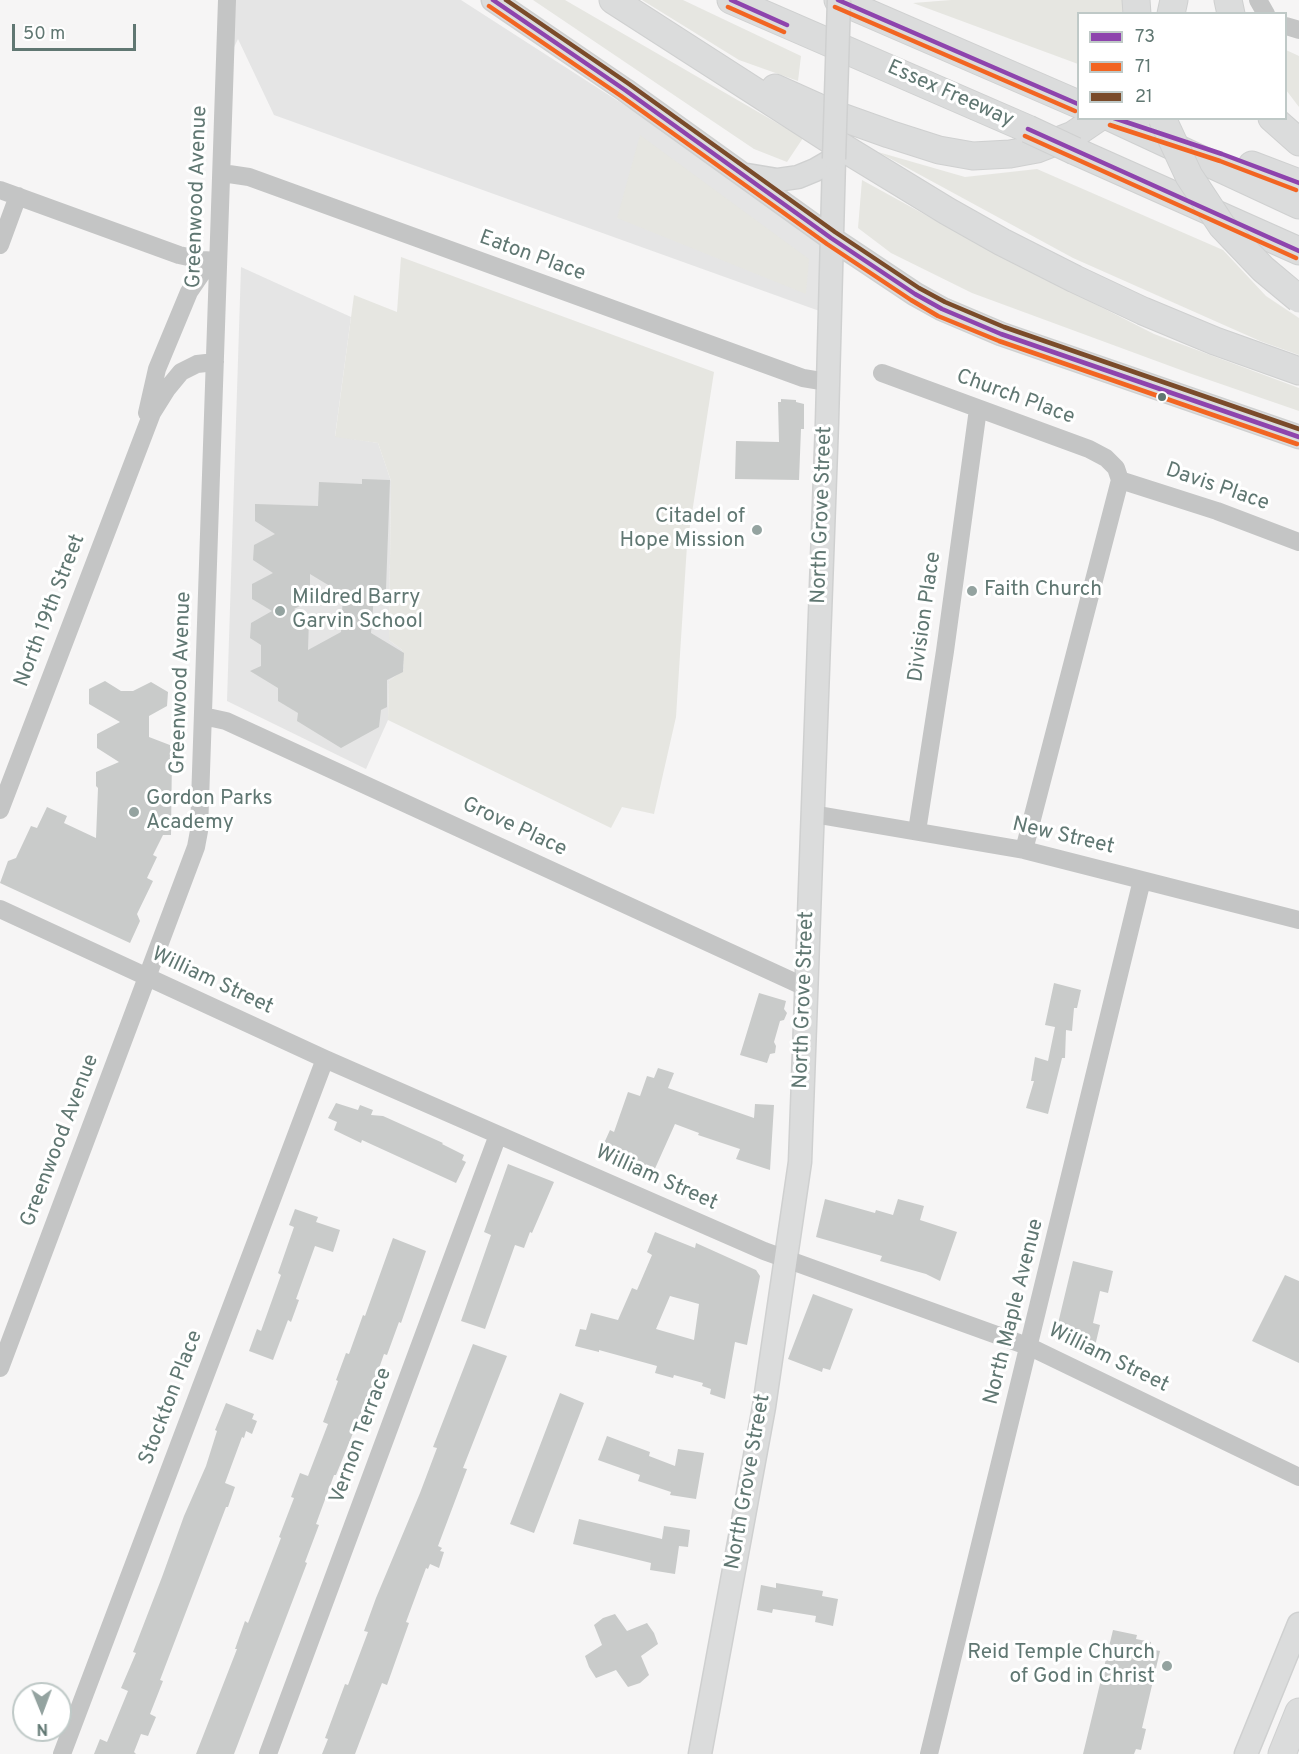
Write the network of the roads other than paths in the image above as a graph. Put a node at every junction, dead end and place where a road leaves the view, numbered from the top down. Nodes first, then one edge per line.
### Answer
1 (227, 0) edge
2 (493, 0) edge
3 (613, 0) edge
4 (731, 0) edge
5 (839, 0) edge
6 (646, 20) junction
7 (1077, 104) edge
8 (1287, 108) edge
9 (1299, 119) edge
10 (1110, 120) edge
11 (1163, 120) edge
12 (1274, 120) edge
13 (1299, 142) edge
14 (834, 159) junction
15 (735, 170) junction
16 (222, 173) junction
17 (1299, 183) edge
18 (0, 190) edge
19 (18, 196) junction
20 (1299, 205) edge
21 (831, 238) junction
22 (0, 245) edge
23 (1299, 251) edge
24 (218, 261) junction
25 (1299, 299) edge
26 (215, 362) junction
27 (1299, 371) edge
28 (882, 373) dead end
29 (827, 382) junction
30 (978, 409) junction
31 (144, 428) junction
32 (1299, 437) edge
33 (1120, 480) junction
34 (1299, 542) edge
35 (203, 716) junction
36 (0, 810) edge
37 (813, 814) junction
38 (917, 831) junction
39 (1024, 850) junction
40 (1142, 880) junction
41 (0, 909) edge
42 (1299, 920) edge
43 (147, 977) junction
44 (805, 987) junction
45 (325, 1059) junction
46 (498, 1135) junction
47 (785, 1259) junction
48 (1030, 1347) junction
49 (0, 1368) edge
50 (1299, 1477) edge
51 (1299, 1624) edge
52 (1299, 1712) edge
53 (62, 1754) edge
54 (268, 1754) edge
55 (700, 1754) edge
56 (929, 1754) edge
57 (1246, 1754) edge
58 (1282, 1754) edge

1 - 16 street, Greenwood Avenue
2 - 15 main road
3 - 6 highway
4 - 23 highway, Essex Freeway, bridge
5 - 7 highway, Essex Freeway
5 - 14 main road, North Grove Street, bridge
6 - 10 highway
6 - 27 highway
8 - 9 highway
10 - 17 highway
10 - 20 highway
11 - 25 highway, bridge
12 - 13 highway
14 - 15 main road
14 - 21 main road, North Grove Street
15 - 21 main road
16 - 24 street, Greenwood Avenue
16 - 29 street, Eaton Place
18 - 19 street
19 - 22 street
19 - 24 street
21 - 29 main road, North Grove Street
21 - 32 main road
24 - 26 street, Greenwood Avenue
24 - 31 street, North 19th Street
26 - 31 street, North 19th Street
26 - 35 street, Greenwood Avenue
28 - 30 street, Church Place
29 - 37 main road, North Grove Street
30 - 33 street, Church Place
30 - 38 street, Division Place
31 - 36 street, North 19th Street
33 - 34 street, Davis Place
33 - 39 street
35 - 43 street, Greenwood Avenue
35 - 44 street, Grove Place
37 - 38 street, New Street
37 - 44 main road, North Grove Street
38 - 39 street, New Street
39 - 40 street, New Street
40 - 42 street, New Street
40 - 48 street, North Maple Avenue
41 - 43 street, William Street
43 - 45 street, William Street
43 - 49 street, Greenwood Avenue
44 - 47 main road, North Grove Street
45 - 46 street, William Street
45 - 53 street, Stockton Place
46 - 47 street, William Street
46 - 54 street, Vernon Terrace
47 - 48 street, William Street
47 - 55 main road, North Grove Street
48 - 50 street, William Street
48 - 56 street, North Maple Avenue
51 - 57 main road
52 - 58 highway

